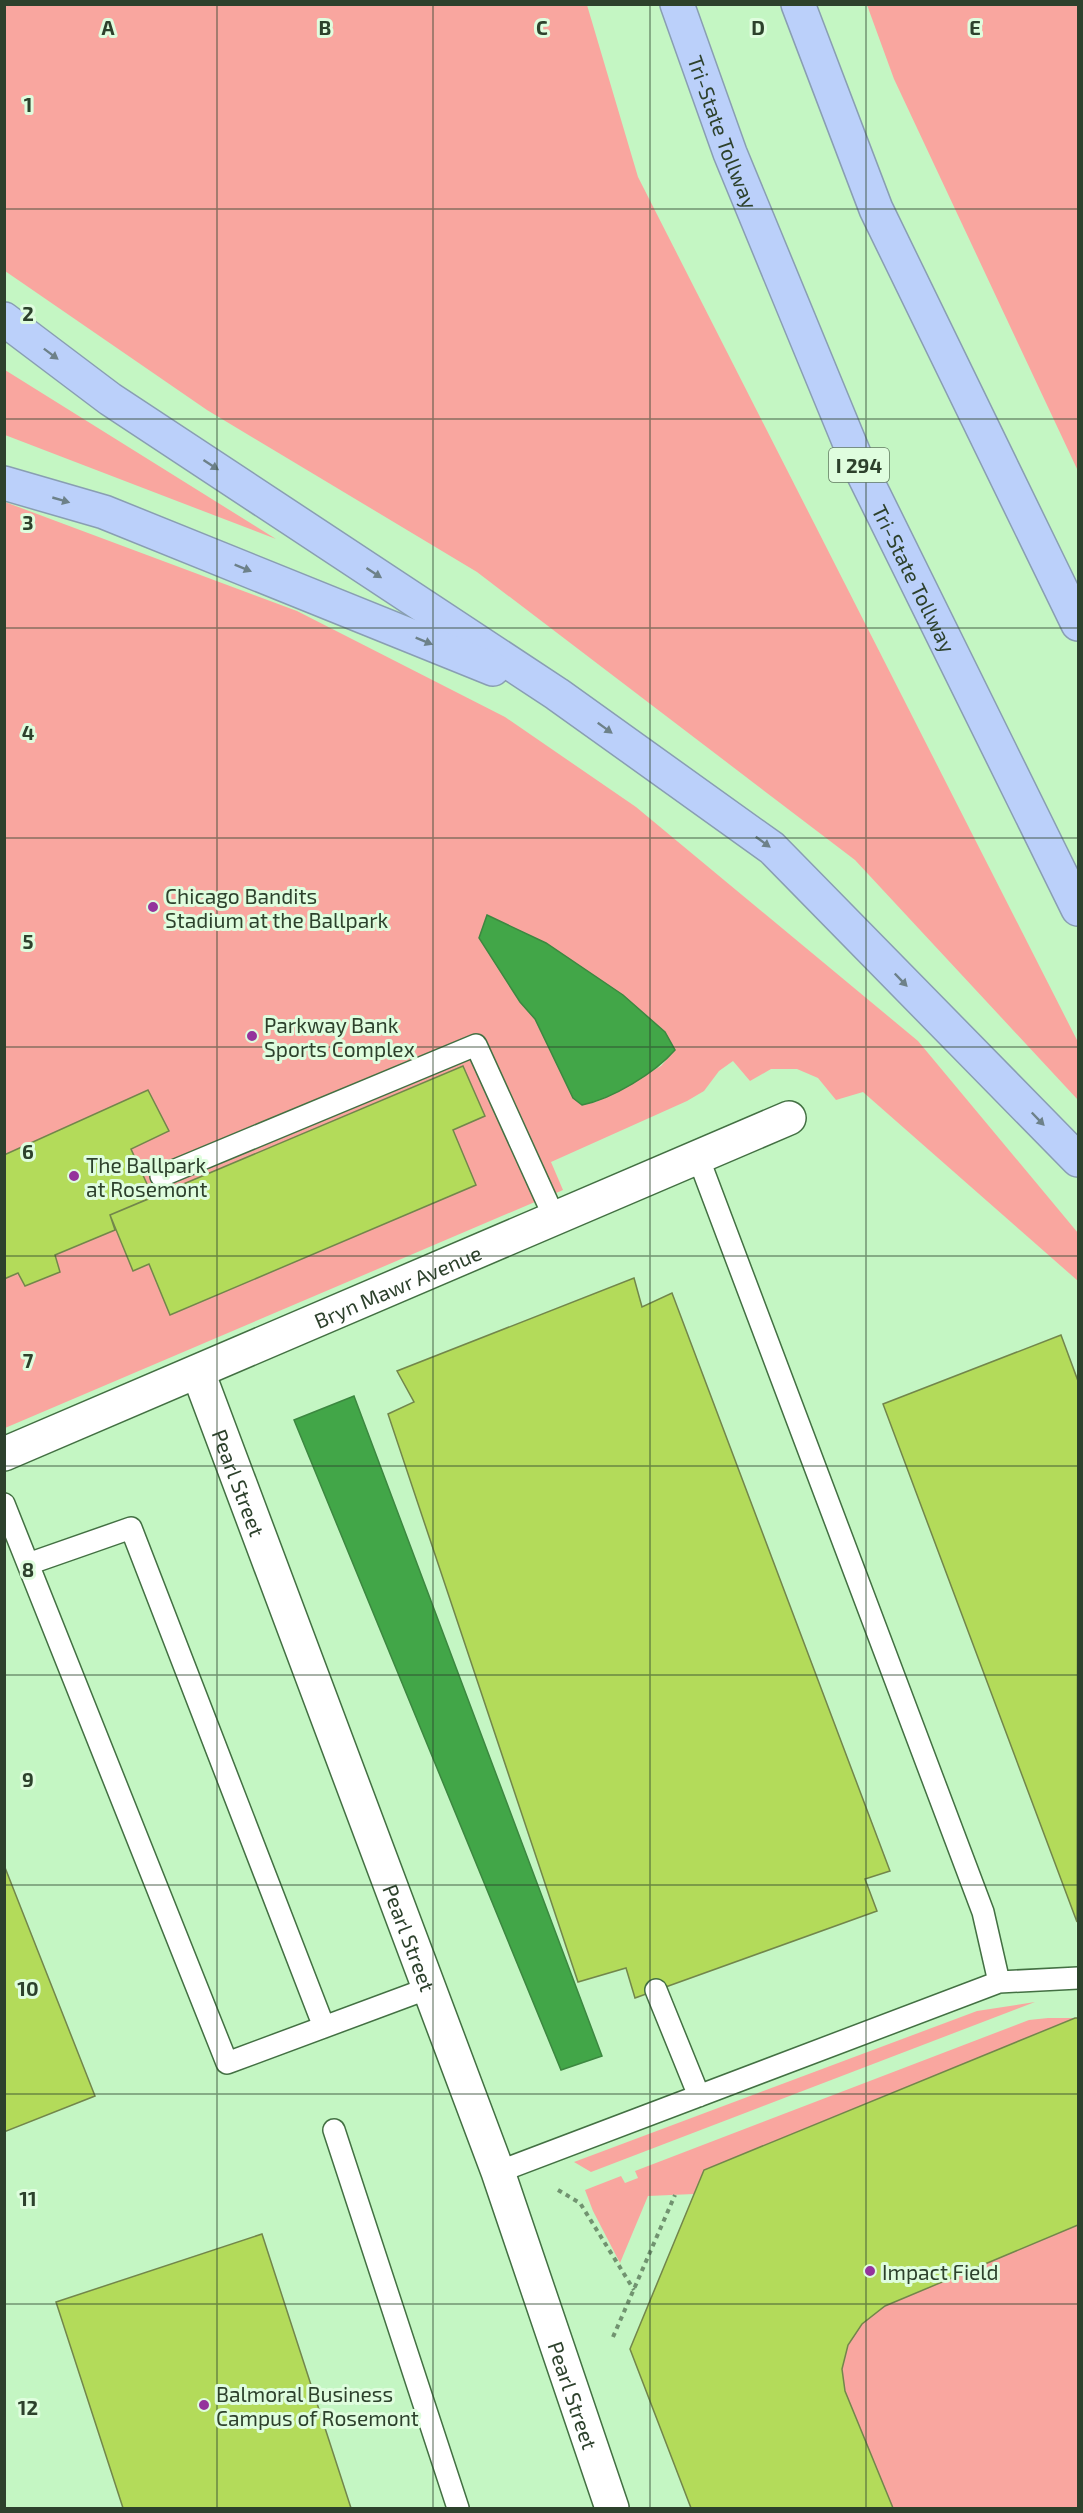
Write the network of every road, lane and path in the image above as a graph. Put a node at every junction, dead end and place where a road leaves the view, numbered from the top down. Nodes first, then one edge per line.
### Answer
1 (677, 4) edge
2 (798, 4) edge
3 (4, 319) edge
4 (4, 483) edge
5 (1078, 624) edge
6 (557, 694) junction
7 (1078, 909) edge
8 (789, 1118) dead end
9 (698, 1157) junction
10 (1078, 1160) edge
11 (161, 1176) dead end
12 (555, 1219) junction
13 (198, 1372) junction
14 (4, 1454) edge
15 (4, 1504) edge
16 (28, 1564) junction
17 (1078, 1978) edge
18 (999, 1982) junction
19 (429, 1988) junction
20 (656, 1990) dead end
21 (324, 2027) junction
22 (699, 2096) junction
23 (334, 2130) dead end
24 (498, 2172) junction
25 (558, 2190) dead end
26 (675, 2195) dead end
27 (634, 2290) junction
28 (613, 2337) dead end
29 (458, 2508) edge
30 (612, 2508) edge

1 - 7 highway, Tri-State Tollway / I 294
2 - 5 highway
3 -> 6 highway
4 -> 6 highway
6 -> 10 highway
8 - 9 street, Bryn Mawr Avenue
9 - 12 street, Bryn Mawr Avenue
9 - 18 lane
11 - 12 lane
12 - 13 street, Bryn Mawr Avenue
13 - 14 street, Bryn Mawr Avenue
13 - 19 street, Pearl Street
15 - 16 lane
16 - 21 lane
16 - 21 lane
17 - 18 lane
18 - 22 lane
19 - 21 lane
19 - 24 street, Pearl Street
20 - 22 lane
22 - 24 lane
23 - 29 lane
24 - 30 street, Pearl Street
25 - 27 path
26 - 27 path
27 - 28 path

